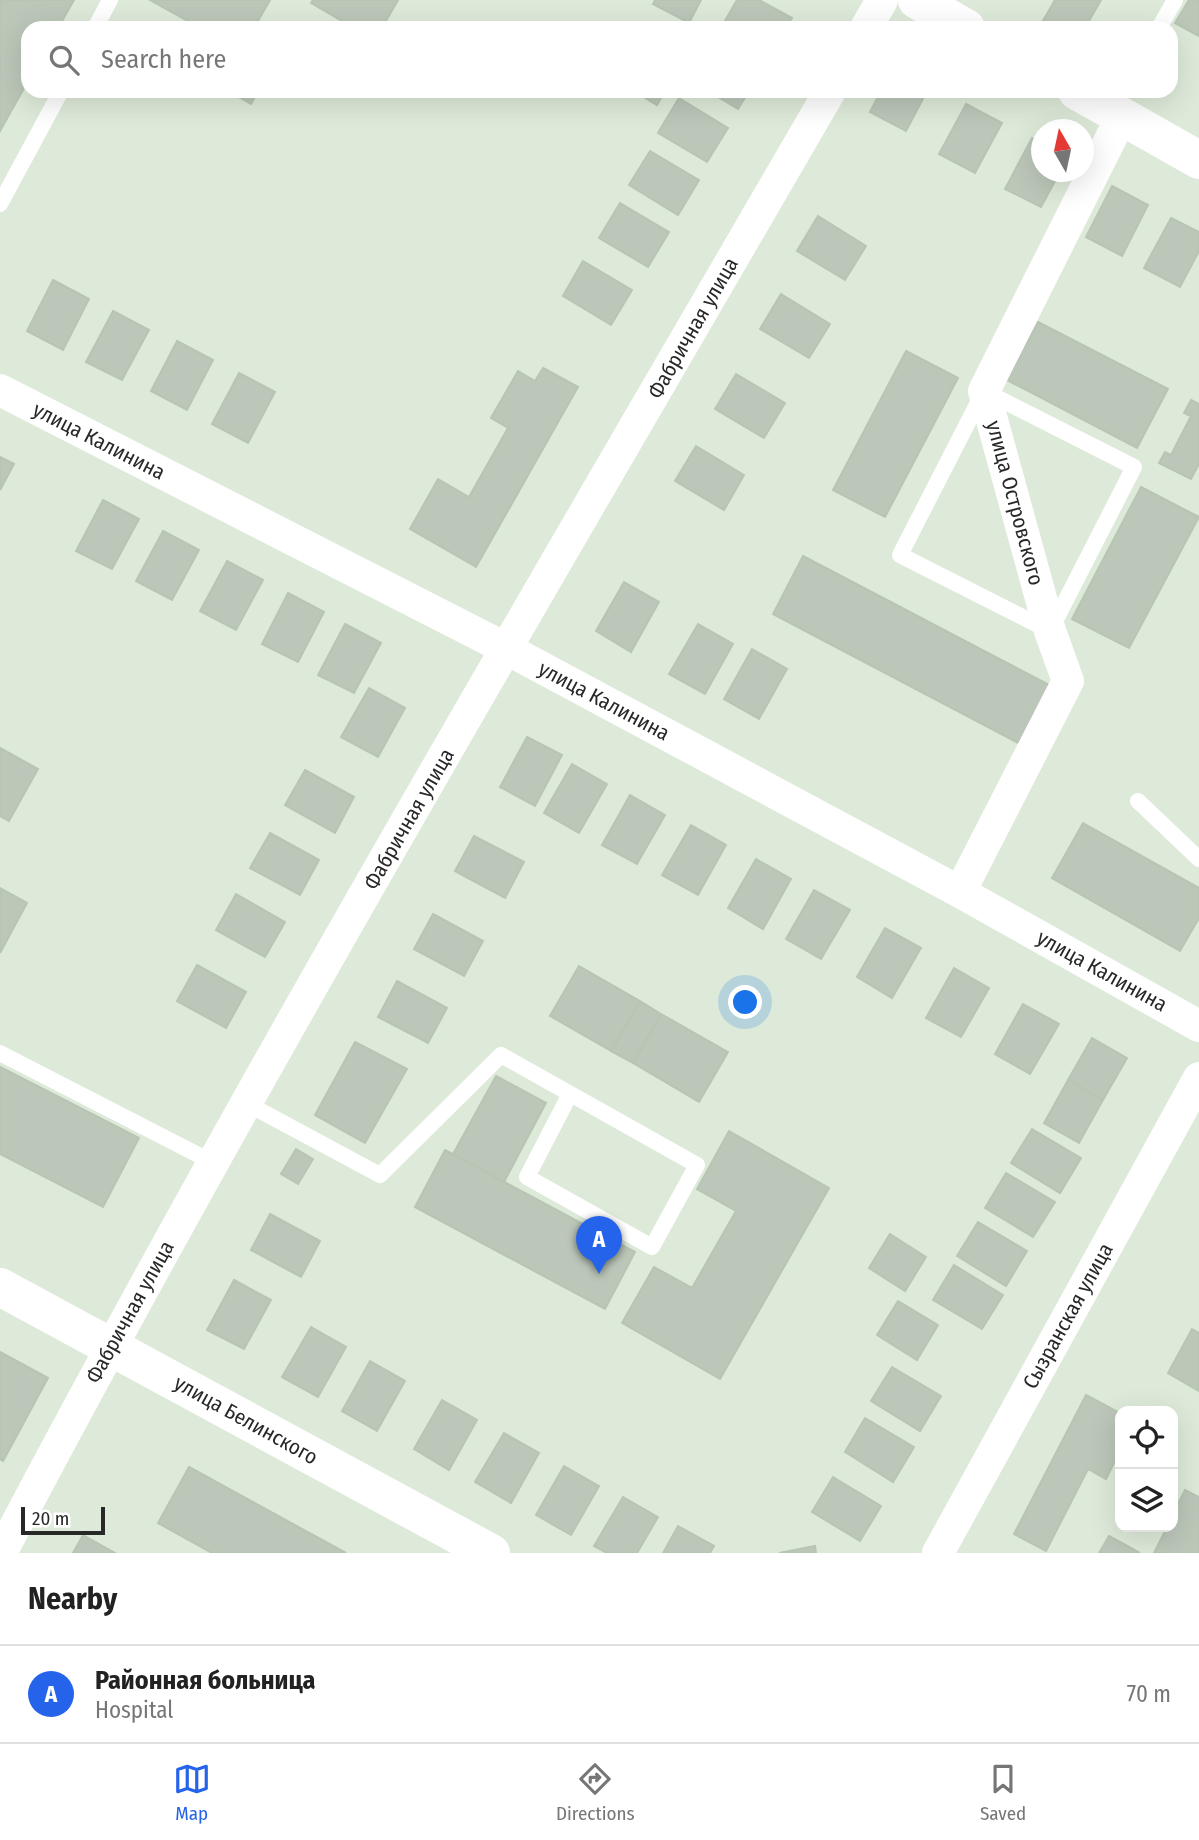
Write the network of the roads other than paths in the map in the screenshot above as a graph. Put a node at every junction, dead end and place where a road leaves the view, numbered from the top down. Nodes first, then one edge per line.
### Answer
1 (110, 0) edge
2 (882, 0) edge
3 (917, 0) edge
4 (1175, 0) edge
5 (99, 21) edge
6 (870, 21) edge
7 (954, 21) edge
8 (1163, 21) edge
9 (57, 98) edge
10 (826, 98) edge
11 (1096, 98) edge
12 (1118, 106) edge
13 (1199, 160) edge
14 (0, 204) edge
15 (0, 390) edge
16 (984, 391) junction
17 (1050, 631) junction
18 (507, 649) junction
19 (1138, 801) dead end
20 (1199, 859) edge
21 (960, 892) junction
22 (1199, 1026) edge
23 (0, 1053) edge
24 (1199, 1078) edge
25 (570, 1094) junction
26 (246, 1104) junction
27 (212, 1162) junction
28 (0, 1287) edge
29 (110, 1346) junction
30 (1, 1553) edge
31 (491, 1553) edge
32 (938, 1553) edge

1 - 5 lane
2 - 6 street
3 - 7 street
4 - 8 lane
9 - 14 lane
10 - 18 street, Фабричная улица
11 - 12 street
12 - 13 street
12 - 16 street, улица Островского
15 - 18 street, улица Калинина
16 - 17 street, улица Островского
16 - 17 lane
16 - 17 lane
17 - 21 street, улица Островского
18 - 21 street, улица Калинина
18 - 26 street, Фабричная улица
19 - 20 lane
21 - 22 street, улица Калинина
23 - 27 lane
24 - 32 street, Сызранская улица
25 - 25 lane
25 - 26 lane
26 - 27 street, Фабричная улица
27 - 29 street, Фабричная улица
28 - 29 street, улица Белинского
29 - 30 street, Фабричная улица
29 - 31 street, улица Белинского

